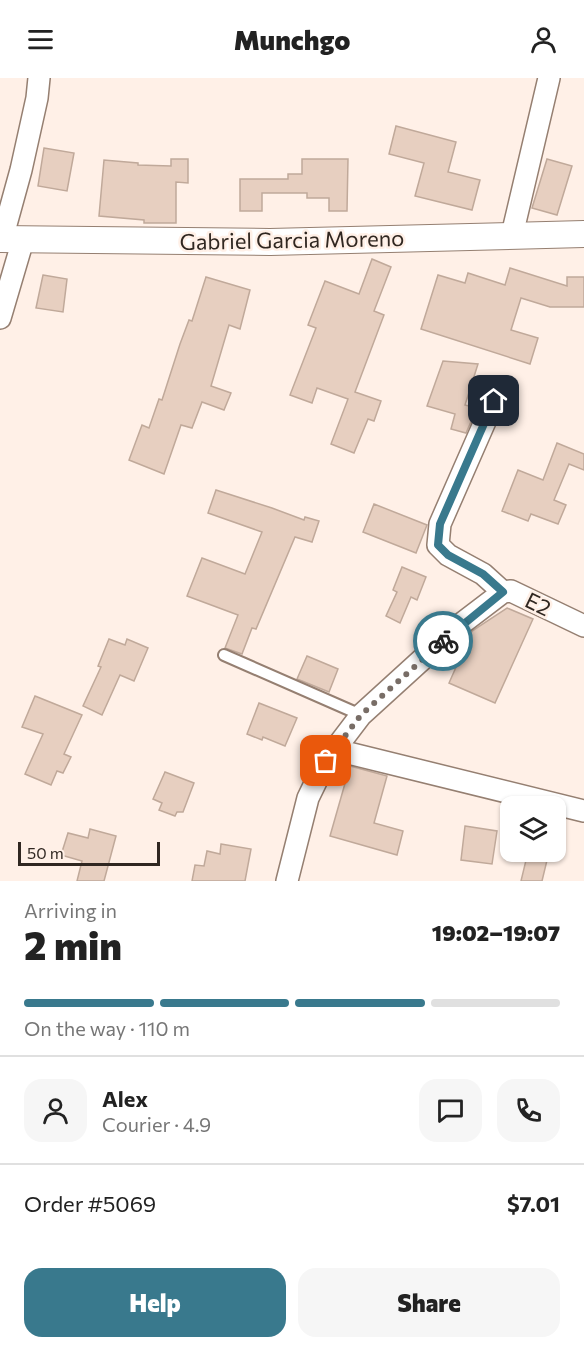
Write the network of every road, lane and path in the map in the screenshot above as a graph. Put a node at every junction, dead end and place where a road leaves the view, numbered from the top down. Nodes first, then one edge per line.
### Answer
1 (39, 78) edge
2 (549, 78) edge
3 (584, 234) edge
4 (512, 235) junction
5 (8, 239) edge
6 (0, 318) edge
7 (494, 401) dead end
8 (503, 592) junction
9 (584, 627) edge
10 (224, 655) dead end
11 (361, 715) junction
12 (336, 750) junction
13 (584, 811) edge
14 (287, 881) edge

1 - 5 street
2 - 4 street
3 - 4 street, Gabriel Garcia Moreno
4 - 5 street, Gabriel Garcia Moreno
5 - 6 street
7 - 8 street
8 - 9 street, E2
8 - 11 street, E2
10 - 11 lane
11 - 12 street, E2
12 - 13 street
12 - 14 street, E2

